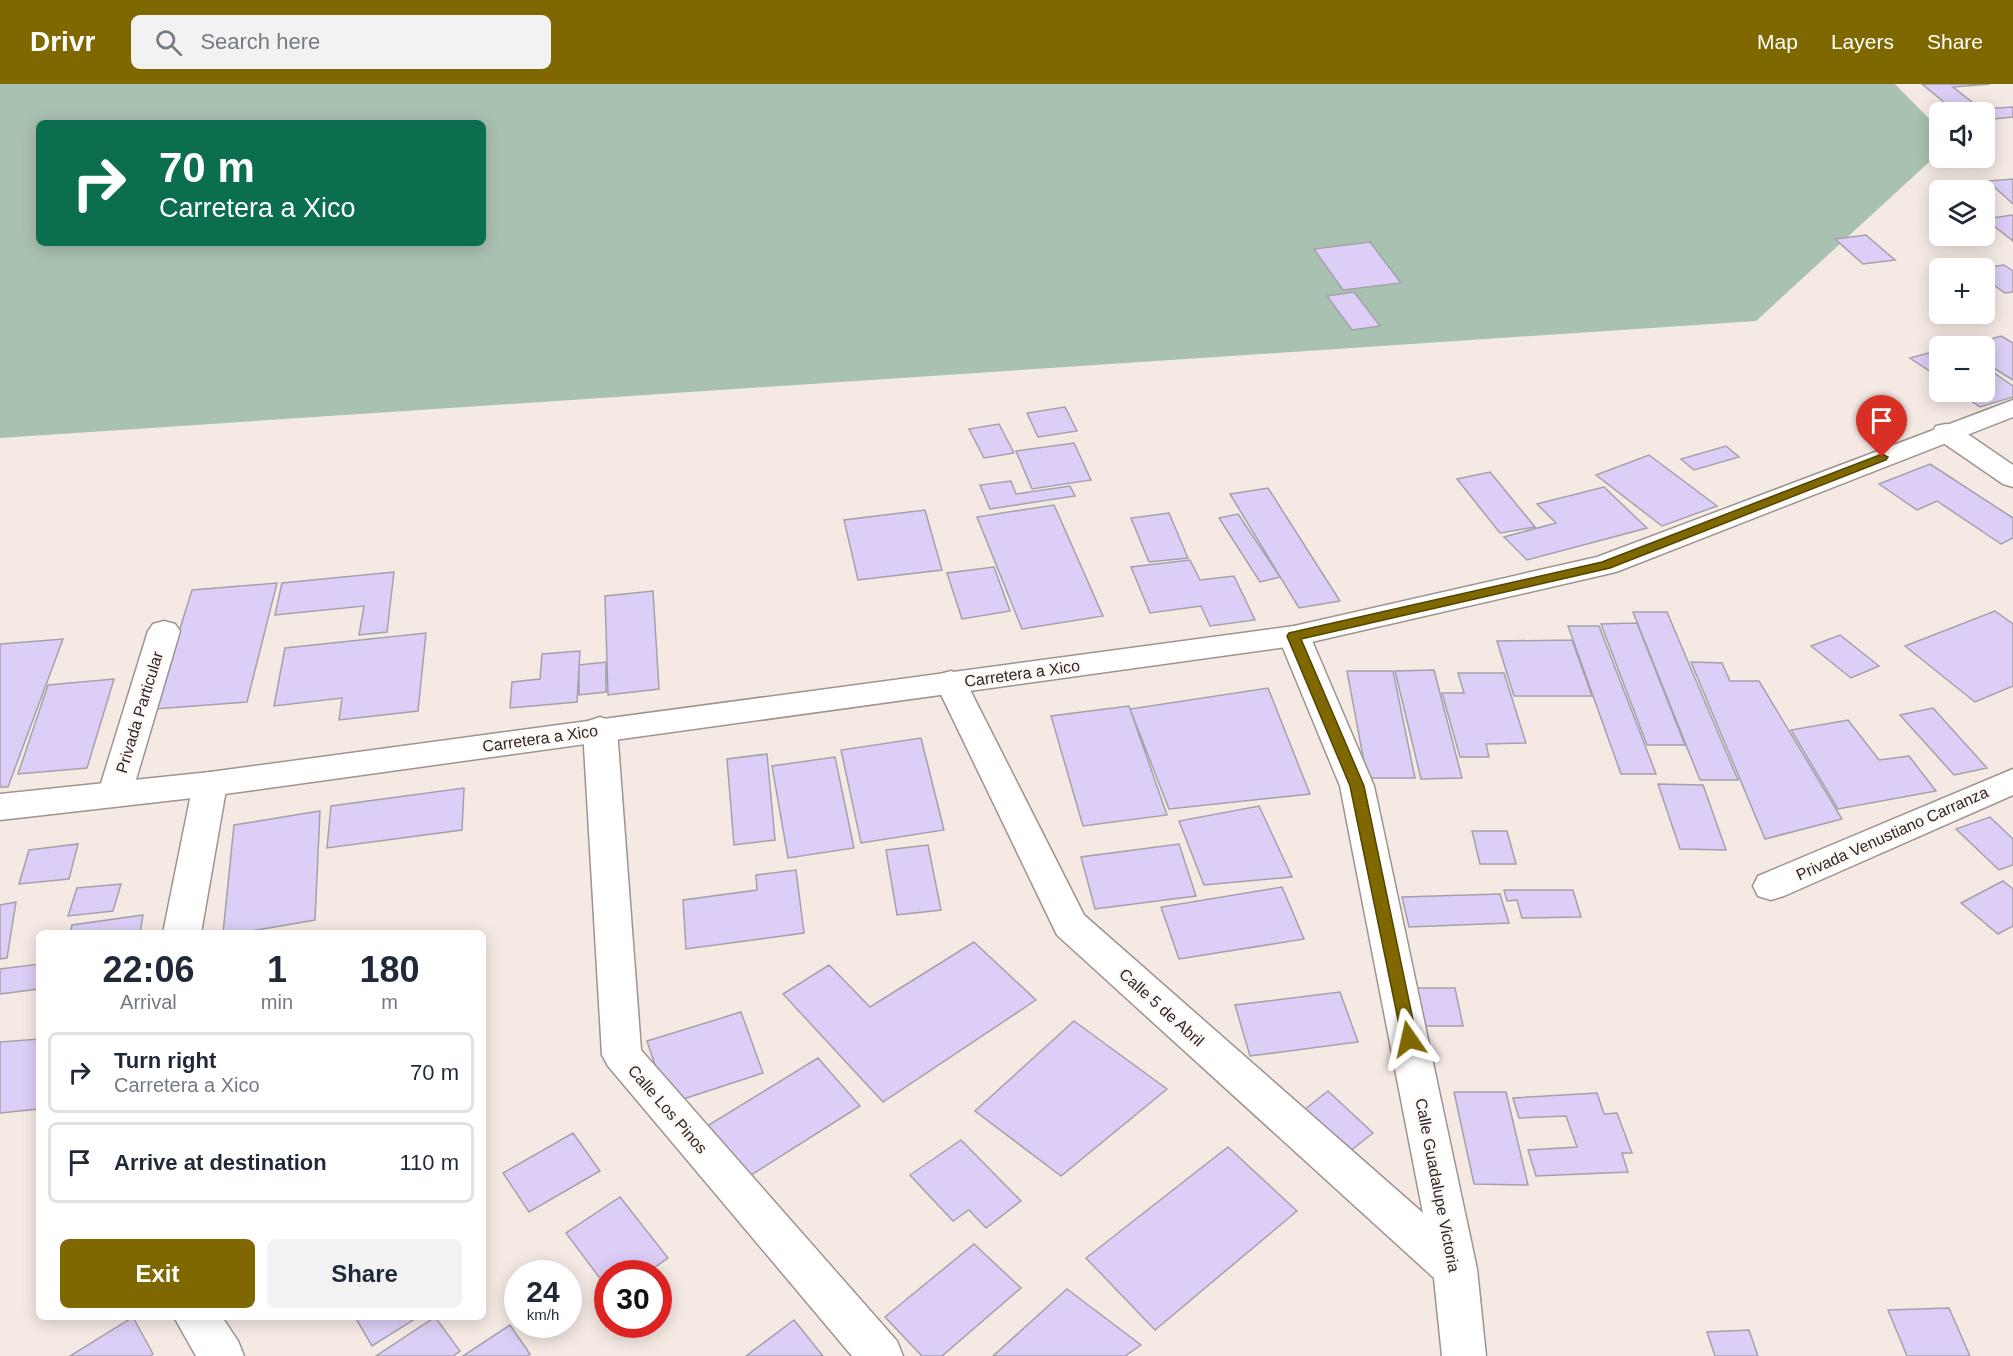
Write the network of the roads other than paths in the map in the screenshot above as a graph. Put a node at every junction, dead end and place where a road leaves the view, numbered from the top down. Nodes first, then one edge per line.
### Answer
1 (2013, 408) edge
2 (1946, 432) junction
3 (2013, 478) edge
4 (164, 630) dead end
5 (1294, 636) junction
6 (951, 682) junction
7 (600, 729) junction
8 (2013, 781) edge
9 (210, 784) junction
10 (115, 793) junction
11 (0, 807) edge
12 (1771, 886) dead end
13 (183, 930) edge
14 (1455, 1269) junction
15 (198, 1320) edge
16 (222, 1356) edge
17 (881, 1356) edge
18 (1464, 1356) edge

1 - 2 street, Carretera a Xico
2 - 3 street
2 - 5 street, Carretera a Xico
4 - 10 street, Privada Particular
5 - 6 street, Carretera a Xico
5 - 14 street, Calle Guadalupe Victoria
6 - 7 street, Carretera a Xico
6 - 14 street, Calle 5 de Abril
7 - 9 street, Carretera a Xico
7 - 17 street, Calle Los Pinos
8 - 12 street, Privada Venustiano Carranza
9 - 10 street, Carretera a Xico
9 - 13 street
10 - 11 street, Carretera a Xico
14 - 18 street, Calle Guadalupe Victoria
15 - 16 street

